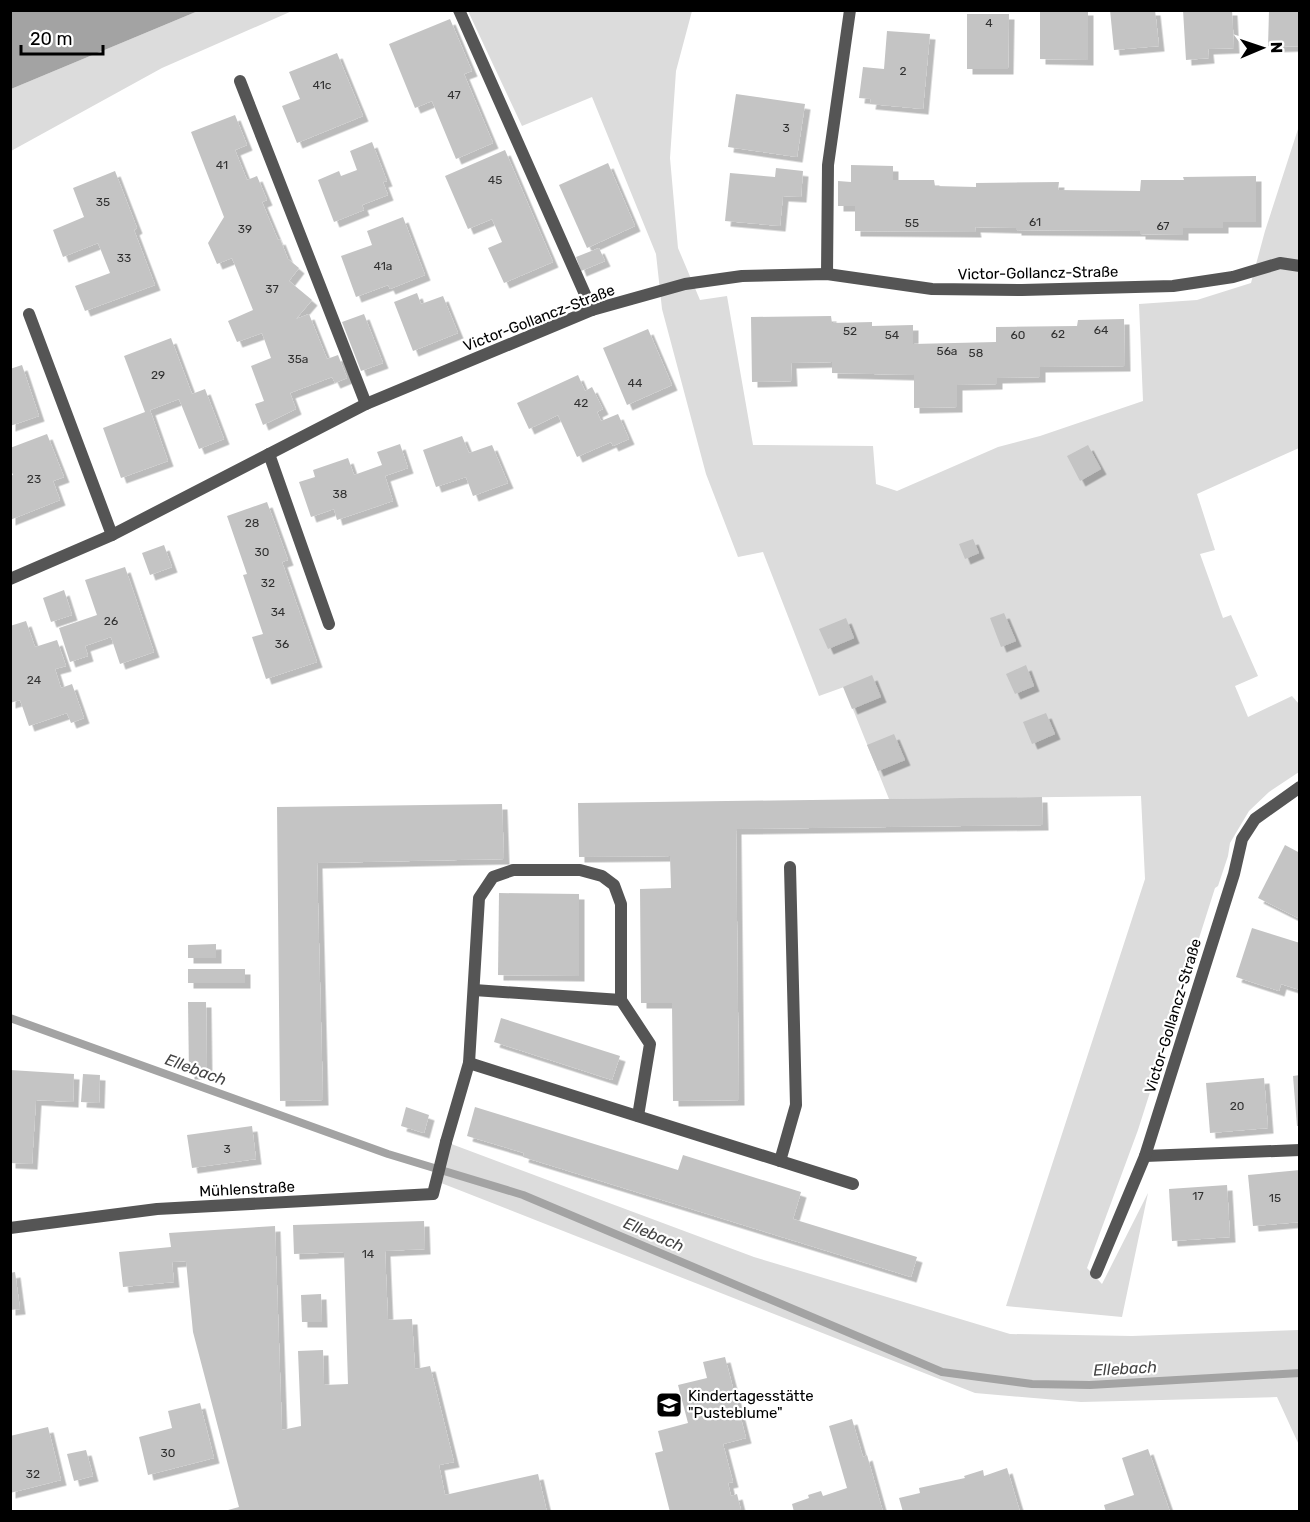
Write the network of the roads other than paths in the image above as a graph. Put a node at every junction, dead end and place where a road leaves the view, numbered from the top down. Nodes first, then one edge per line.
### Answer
1 (459, 10) edge
2 (850, 10) edge
3 (240, 81) dead end
4 (1299, 266) edge
5 (827, 274) junction
6 (592, 310) junction
7 (29, 314) dead end
8 (366, 404) junction
9 (269, 454) junction
10 (112, 536) junction
11 (10, 579) edge
12 (329, 624) dead end
13 (1299, 787) edge
14 (790, 867) dead end
15 (474, 990) junction
16 (621, 999) junction
17 (469, 1063) junction
18 (638, 1116) junction
19 (1299, 1150) edge
20 (1145, 1156) junction
21 (780, 1161) junction
22 (853, 1184) dead end
23 (10, 1228) edge
24 (1096, 1273) dead end

1 - 6 street
2 - 5 street
3 - 8 street
4 - 5 street, Victor-Gollancz-Straße
5 - 6 street, Victor-Gollancz-Straße
6 - 8 street, Victor-Gollancz-Straße
7 - 10 street
8 - 9 street, Victor-Gollancz-Straße
9 - 10 street, Victor-Gollancz-Straße
9 - 12 street
10 - 11 street, Victor-Gollancz-Straße
13 - 20 street, Victor-Gollancz-Straße
14 - 21 street
15 - 16 street
15 - 16 street, Mühlenstraße
15 - 17 street, Mühlenstraße
16 - 18 street
17 - 18 street
17 - 23 street, Mühlenstraße
18 - 21 street
19 - 20 street
20 - 24 street, Victor-Gollancz-Straße
21 - 22 street

